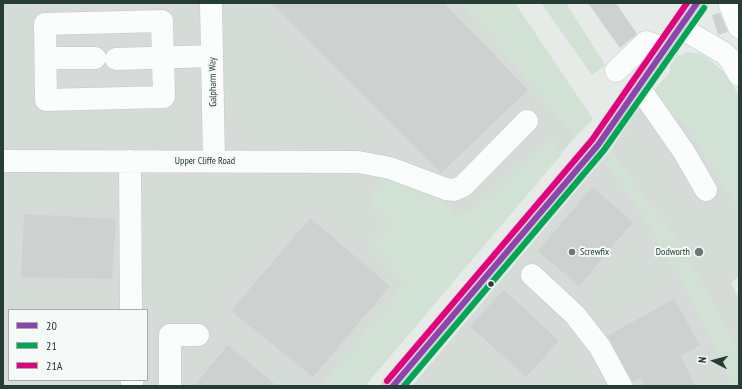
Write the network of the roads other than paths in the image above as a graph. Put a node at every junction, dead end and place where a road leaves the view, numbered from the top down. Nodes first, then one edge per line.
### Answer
1 (211, 3) edge
2 (697, 3) edge
3 (730, 5) dead end
4 (739, 27) edge
5 (681, 28) junction
6 (739, 34) edge
7 (739, 38) edge
8 (667, 49) junction
9 (212, 56) junction
10 (46, 58) junction
11 (163, 58) junction
12 (736, 62) edge
13 (616, 71) dead end
14 (638, 90) junction
15 (527, 121) dead end
16 (3, 161) edge
17 (130, 161) junction
18 (214, 161) junction
19 (706, 190) dead end
20 (532, 275) dead end
21 (131, 309) edge
22 (198, 335) dead end
23 (170, 386) edge
24 (393, 386) edge
25 (621, 386) edge

1 - 9 street, Galpharm Way
2 - 5 main road
3 - 4 street
5 - 8 main road
5 - 12 street
6 - 7 street
8 - 13 street
8 - 14 main road
9 - 11 street
9 - 18 street, Galpharm Way
10 - 11 street
10 - 11 street
10 - 11 street
14 - 19 street
14 - 24 main road
15 - 18 street, Upper Cliffe Road
16 - 17 street, Upper Cliffe Road
17 - 18 street, Upper Cliffe Road
17 - 21 street
20 - 25 street
22 - 23 street

